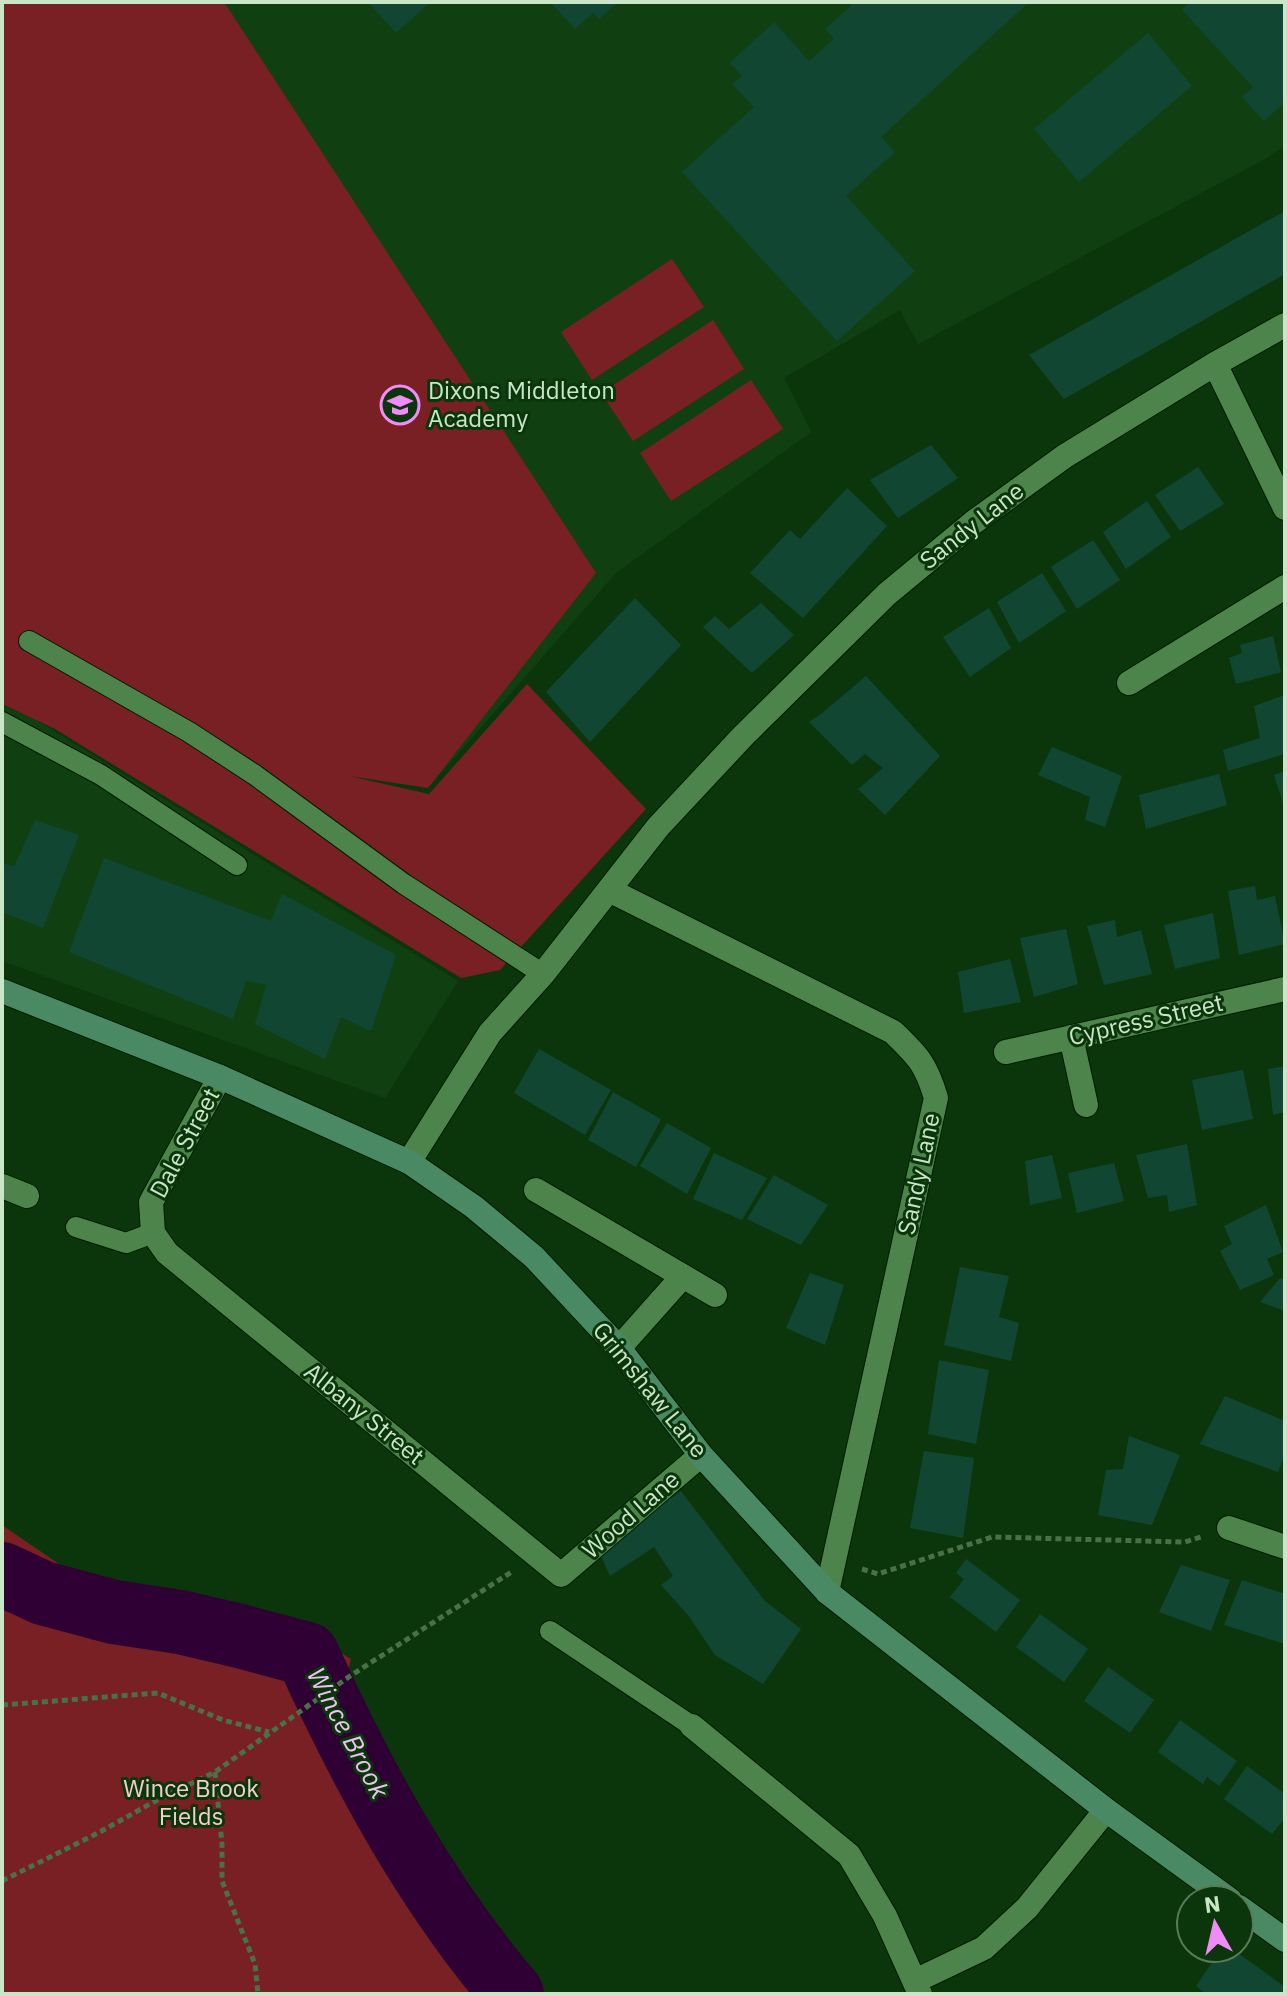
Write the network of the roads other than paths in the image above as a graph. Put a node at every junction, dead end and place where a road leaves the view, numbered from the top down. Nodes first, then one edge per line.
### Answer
1 (1285, 325) edge
2 (1215, 364) junction
3 (1285, 508) edge
4 (1285, 587) edge
5 (29, 641) dead end
6 (1129, 683) dead end
7 (2, 722) edge
8 (237, 865) dead end
9 (609, 890) junction
10 (543, 974) junction
11 (1285, 989) edge
12 (2, 991) edge
13 (1071, 1037) junction
14 (1006, 1052) dead end
15 (220, 1077) junction
16 (1086, 1105) dead end
17 (409, 1162) junction
18 (2, 1186) edge
19 (536, 1190) dead end
20 (27, 1196) dead end
21 (76, 1227) dead end
22 (153, 1233) junction
23 (167, 1253) joint
24 (683, 1276) junction
25 (715, 1295) dead end
26 (619, 1348) junction
27 (701, 1455) junction
28 (1229, 1528) road end
29 (1285, 1547) edge
30 (561, 1575) joint
31 (827, 1592) junction
32 (550, 1631) dead end
33 (692, 1726) joint
34 (1106, 1810) junction
35 (1208, 1884) edge
36 (1255, 1918) edge
37 (1285, 1940) edge
38 (917, 1988) edge

1 - 2 street, Sandy Lane
2 - 3 street
2 - 9 street, Sandy Lane
4 - 6 street
5 - 10 lane
7 - 8 lane
9 - 10 street, Sandy Lane
9 - 31 street, Sandy Lane
10 - 17 street, Sandy Lane
11 - 13 street, Cypress Street
12 - 15 main road, Grimshaw Lane
13 - 14 street, Cypress Street
13 - 16 street
15 - 17 main road, Grimshaw Lane
15 - 22 street, Dale Street
17 - 26 main road, Grimshaw Lane
18 - 20 street
19 - 24 street
21 - 22 lane
22 - 23 street, Dale Street
23 - 30 street, Albany Street
24 - 25 street
24 - 26 street
26 - 27 main road, Grimshaw Lane
27 - 30 street, Wood Lane
27 - 31 main road, Grimshaw Lane
28 - 29 street
31 - 34 main road, Grimshaw Lane
32 - 33 lane
33 - 38 street
34 - 35 main road, Grimshaw Lane
34 - 38 street
36 - 37 main road

